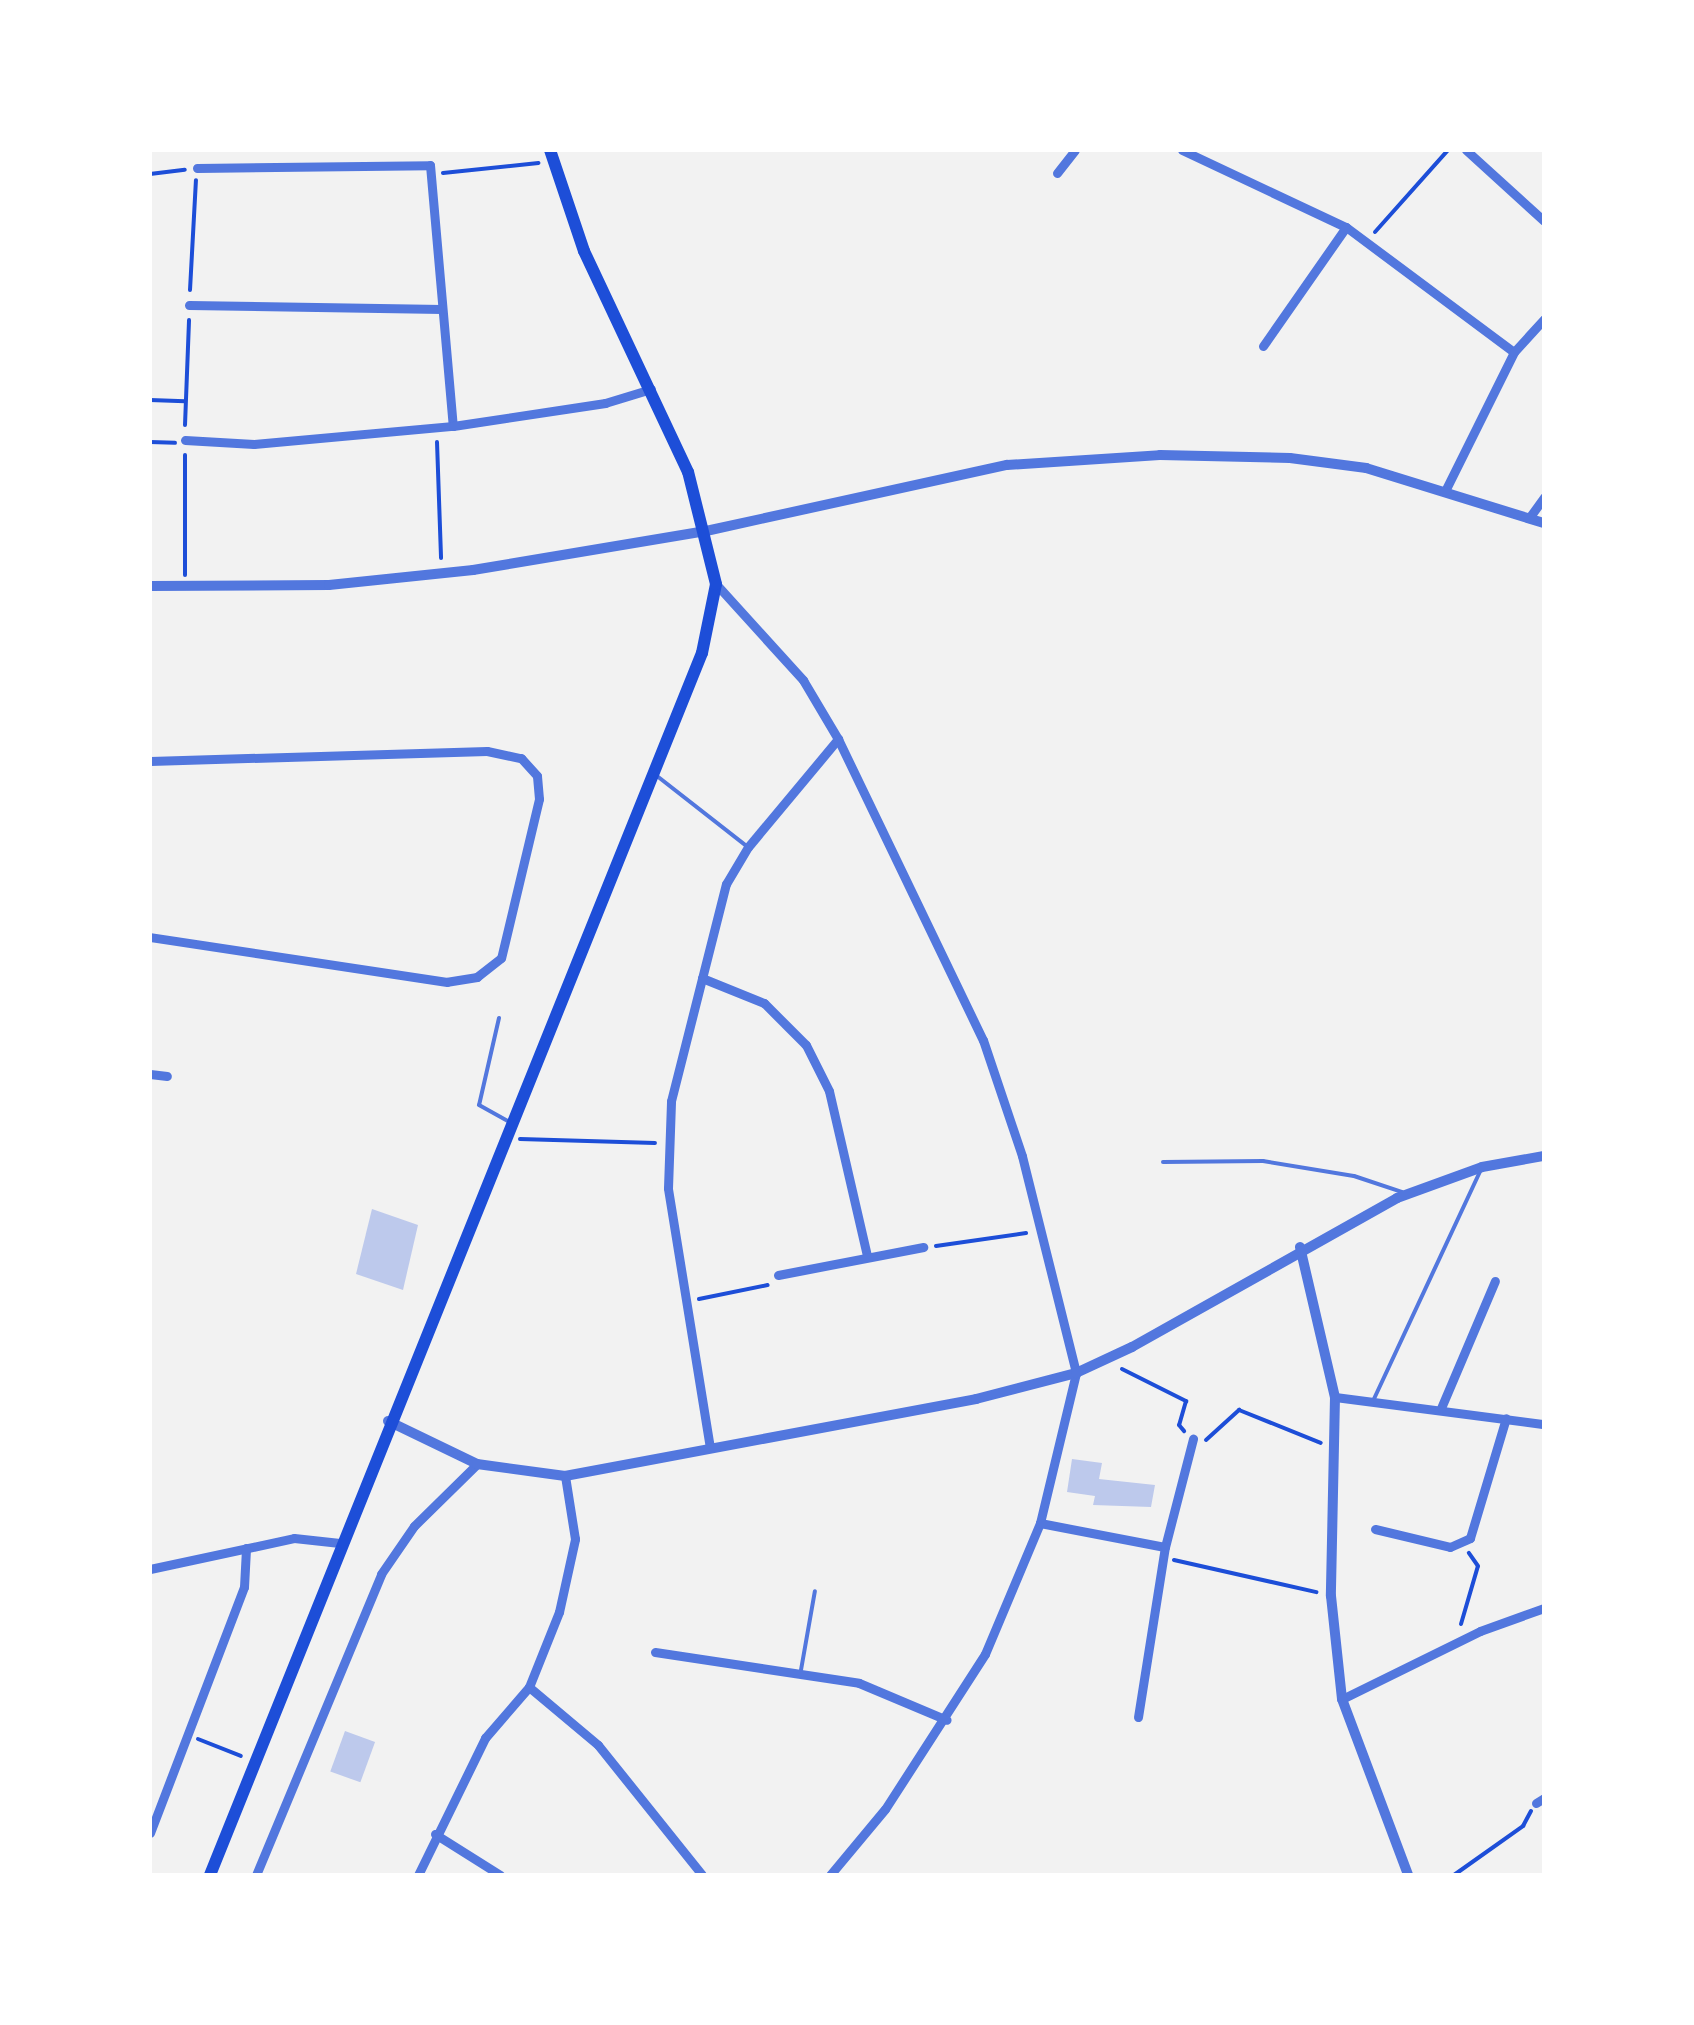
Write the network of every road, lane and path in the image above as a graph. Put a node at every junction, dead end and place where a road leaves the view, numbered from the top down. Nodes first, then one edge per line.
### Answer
1 (1075, 150) edge
2 (1182, 150) edge
3 (1448, 150) edge
4 (1466, 150) edge
5 (551, 156) edge
6 (430, 164) junction
7 (197, 168) junction
8 (1056, 173) dead end
9 (150, 174) edge
10 (1544, 221) edge
11 (1346, 227) junction
12 (1367, 242) junction
13 (189, 305) junction
14 (442, 309) junction
15 (1544, 319) edge
16 (1262, 346) dead end
17 (1514, 352) junction
18 (653, 388) junction
19 (150, 400) edge
20 (186, 400) junction
21 (453, 426) junction
22 (437, 428) junction
23 (184, 441) junction
24 (150, 442) edge
25 (1446, 490) junction
26 (1544, 497) edge
27 (1530, 518) junction
28 (1544, 523) edge
29 (706, 531) junction
30 (442, 573) junction
31 (716, 584) junction
32 (150, 586) edge
33 (185, 586) junction
34 (838, 739) junction
35 (150, 760) edge
36 (652, 773) junction
37 (748, 847) junction
38 (150, 937) edge
39 (702, 978) junction
40 (499, 1018) dead end
41 (150, 1074) edge
42 (167, 1076) dead end
43 (510, 1122) junction
44 (503, 1138) junction
45 (670, 1144) junction
46 (1544, 1156) edge
47 (1163, 1162) dead end
48 (1482, 1168) junction
49 (1407, 1194) junction
50 (1040, 1231) junction
51 (1300, 1247) junction
52 (923, 1248) joint
53 (867, 1256) junction
54 (778, 1275) joint
55 (1495, 1281) dead end
56 (686, 1301) junction
57 (1104, 1360) junction
58 (1076, 1373) junction
59 (1335, 1397) junction
60 (1374, 1401) junction
61 (1440, 1408) junction
62 (1506, 1418) junction
63 (388, 1421) junction
64 (1544, 1424) edge
65 (1193, 1439) junction
66 (710, 1448) junction
67 (1334, 1448) junction
68 (477, 1464) junction
69 (565, 1476) junction
70 (1040, 1523) junction
71 (1376, 1529) dead end
72 (1462, 1541) junction
73 (340, 1543) junction
74 (246, 1548) junction
75 (1164, 1552) junction
76 (150, 1568) edge
77 (815, 1591) dead end
78 (1330, 1596) junction
79 (1544, 1608) edge
80 (1456, 1643) junction
81 (655, 1652) dead end
82 (802, 1670) junction
83 (529, 1687) junction
84 (1342, 1699) junction
85 (1138, 1717) dead end
86 (946, 1720) junction
87 (188, 1735) junction
88 (254, 1761) junction
89 (1540, 1801) edge
90 (150, 1834) edge
91 (435, 1834) junction
92 (210, 1875) edge
93 (256, 1875) edge
94 (418, 1875) edge
95 (500, 1875) edge
96 (702, 1875) edge
97 (830, 1875) edge
98 (1408, 1875) edge
99 (1454, 1875) edge

1 - 8 street
2 - 11 street
3 - 12 path
4 - 10 street
5 - 6 path
5 - 18 main road
6 - 7 street
6 - 14 street
7 - 9 path
7 - 13 path
11 - 12 street
11 - 16 street
12 - 17 street
13 - 14 street
13 - 20 path
14 - 21 street
15 - 17 street
17 - 25 street
18 - 21 street
18 - 29 main road
19 - 20 path
20 - 23 path
21 - 22 street
22 - 23 street
22 - 30 path
23 - 24 path
23 - 33 path
25 - 27 street
25 - 29 street
26 - 27 street
27 - 28 street
29 - 30 street
29 - 31 main road
30 - 33 street
31 - 34 street
31 - 36 main road
32 - 33 street
34 - 37 street
34 - 50 street
35 - 38 street
36 - 37 lane
36 - 43 main road
37 - 39 street
39 - 45 street
39 - 53 street
40 - 43 lane
41 - 42 street
43 - 44 main road
44 - 45 path
44 - 63 main road
45 - 56 street
46 - 48 street
47 - 49 lane
48 - 49 street
48 - 60 lane
49 - 51 street
50 - 52 path
50 - 58 street
51 - 57 street
51 - 59 street
52 - 53 street
53 - 54 street
54 - 56 path
55 - 61 street
56 - 66 street
57 - 58 street
57 - 65 path
58 - 66 street
58 - 70 street
59 - 60 street
59 - 67 street
60 - 61 street
61 - 62 street
62 - 64 street
62 - 72 street
63 - 68 street
63 - 73 main road
65 - 67 path
65 - 75 street
66 - 69 street
67 - 78 street
68 - 69 street
68 - 93 street
69 - 83 street
70 - 75 street
70 - 86 street
71 - 72 street
72 - 80 path
73 - 74 street
73 - 88 main road
74 - 76 street
74 - 87 street
75 - 78 path
75 - 85 street
77 - 82 lane
78 - 84 street
79 - 80 street
80 - 84 street
81 - 82 street
82 - 86 street
83 - 91 street
83 - 96 street
84 - 98 street
86 - 97 street
87 - 88 path
87 - 90 street
88 - 92 main road
89 - 99 path
91 - 94 street
91 - 95 street

